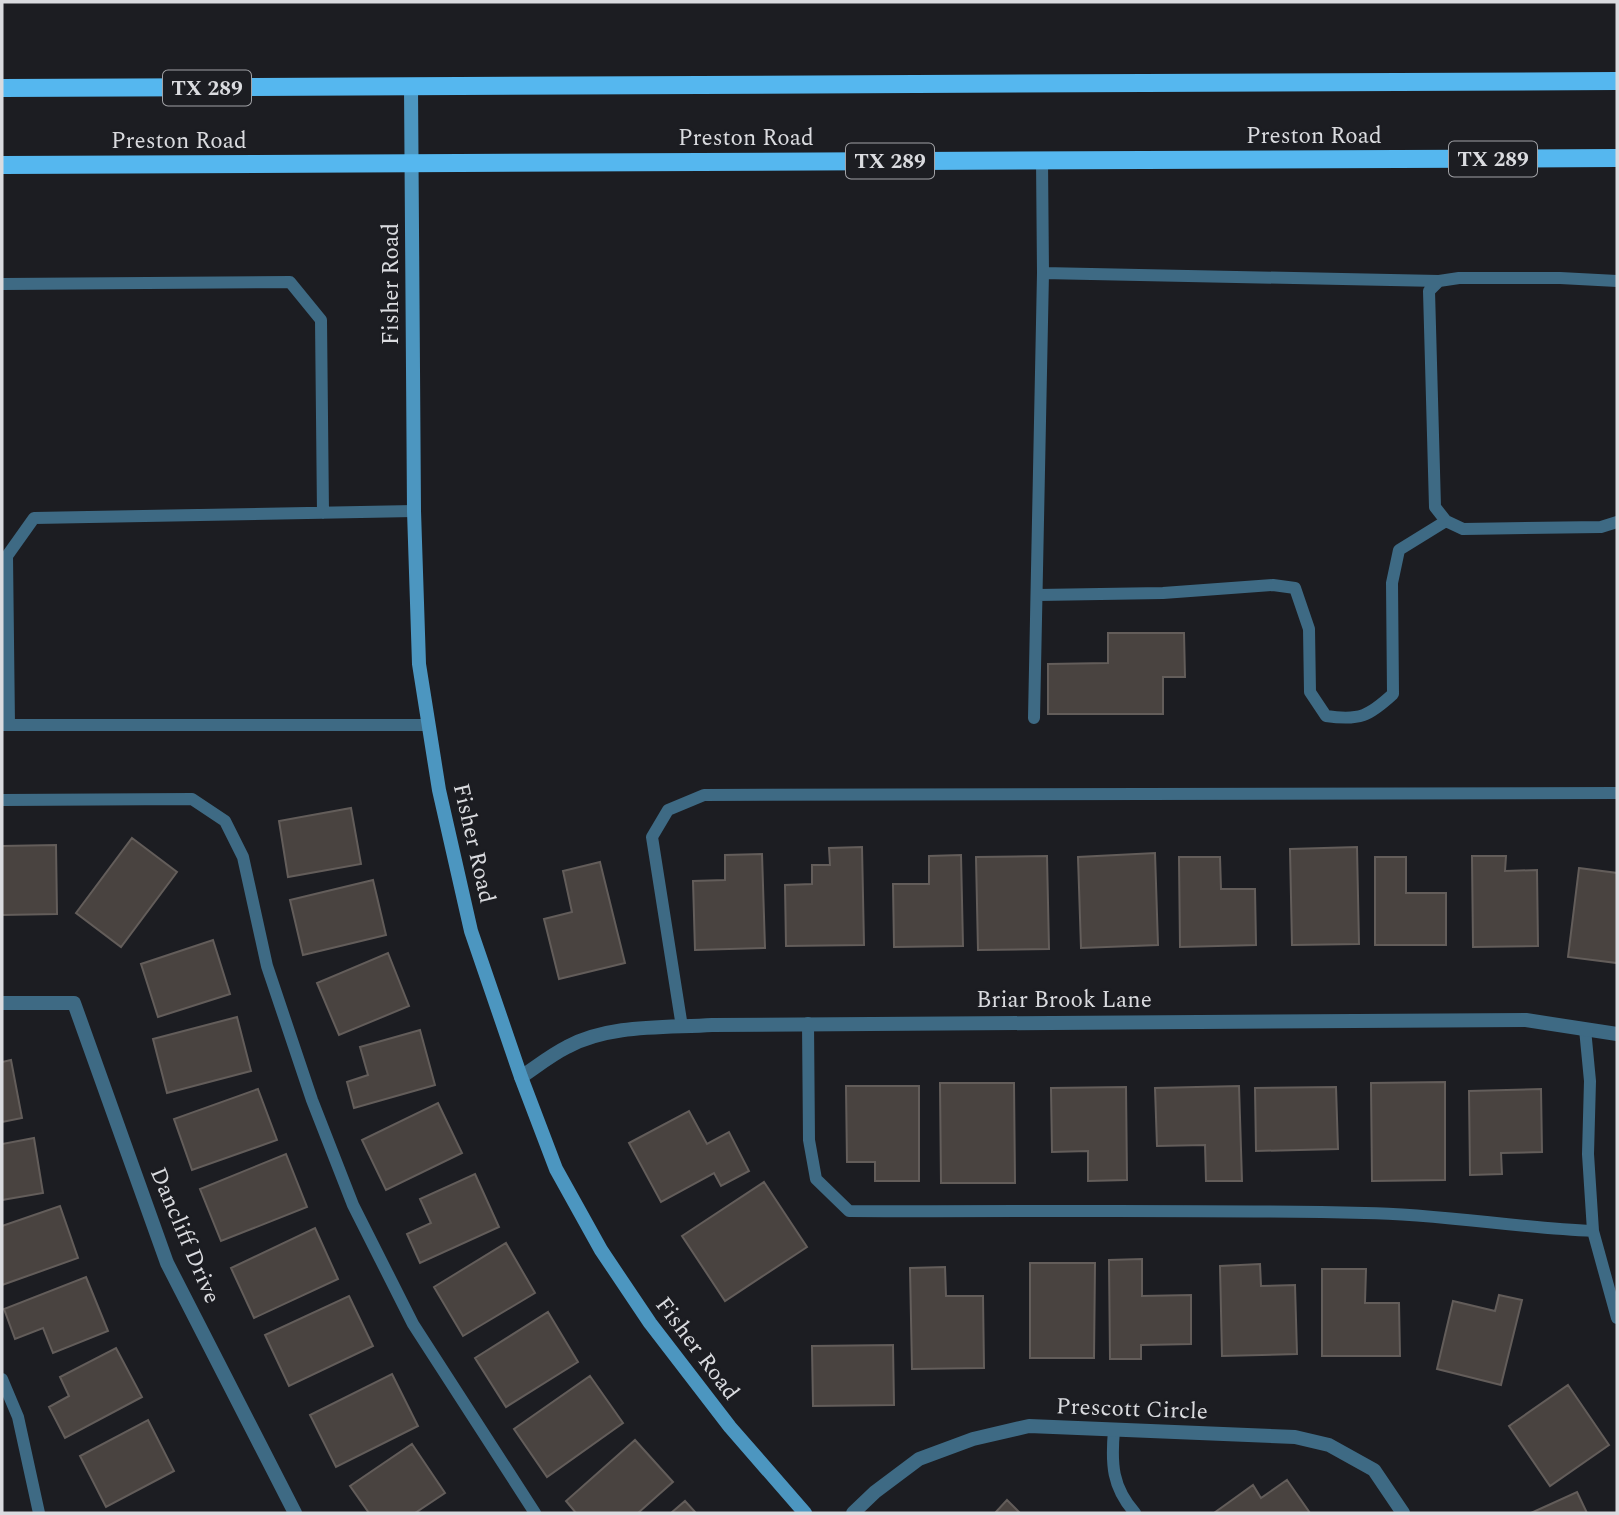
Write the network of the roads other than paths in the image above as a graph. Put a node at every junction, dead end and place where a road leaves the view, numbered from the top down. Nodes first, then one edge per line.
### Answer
1 (1617, 81) edge
2 (411, 87) junction
3 (2, 88) edge
4 (1617, 158) edge
5 (1042, 160) junction
6 (412, 164) junction
7 (2, 165) edge
8 (1043, 273) junction
9 (1439, 281) junction
10 (1617, 281) edge
11 (2, 284) edge
12 (414, 511) junction
13 (323, 513) junction
14 (1446, 521) junction
15 (1617, 522) edge
16 (1038, 596) junction
17 (1034, 718) dead end
18 (5, 725) edge
19 (428, 725) junction
20 (1617, 793) edge
21 (2, 800) edge
22 (2, 1003) edge
23 (808, 1023) junction
24 (682, 1027) junction
25 (1585, 1029) junction
26 (1617, 1034) edge
27 (521, 1077) junction
28 (1593, 1231) junction
29 (1617, 1318) edge
30 (2, 1379) edge
31 (1114, 1430) junction
32 (39, 1513) edge
33 (295, 1513) edge
34 (535, 1513) edge
35 (805, 1513) edge
36 (853, 1513) edge
37 (1135, 1513) edge
38 (1403, 1513) edge

1 - 2 main road, TX 289
2 - 3 main road, TX 289
2 - 6 street, Fisher Road
4 - 5 main road, Preston Road / TX 289
5 - 6 main road, Preston Road / TX 289
5 - 8 lane
6 - 7 main road, Preston Road / TX 289
6 - 12 street, Fisher Road
8 - 9 lane
8 - 16 lane
9 - 10 lane
9 - 14 lane
11 - 13 lane
12 - 13 lane
12 - 19 street, Fisher Road
13 - 18 lane
14 - 15 lane
14 - 16 lane
16 - 17 lane
18 - 19 lane
19 - 27 street, Fisher Road
20 - 24 lane
21 - 34 lane
22 - 33 street, Dancliff Drive
23 - 24 street, Briar Brook Lane
23 - 25 street, Briar Brook Lane
23 - 28 lane
24 - 27 street, Briar Brook Lane
25 - 26 street, Briar Brook Lane
25 - 28 lane
27 - 35 street, Fisher Road
28 - 29 lane
30 - 32 lane
31 - 36 street, Prescott Circle
31 - 37 lane
31 - 38 street, Prescott Circle

